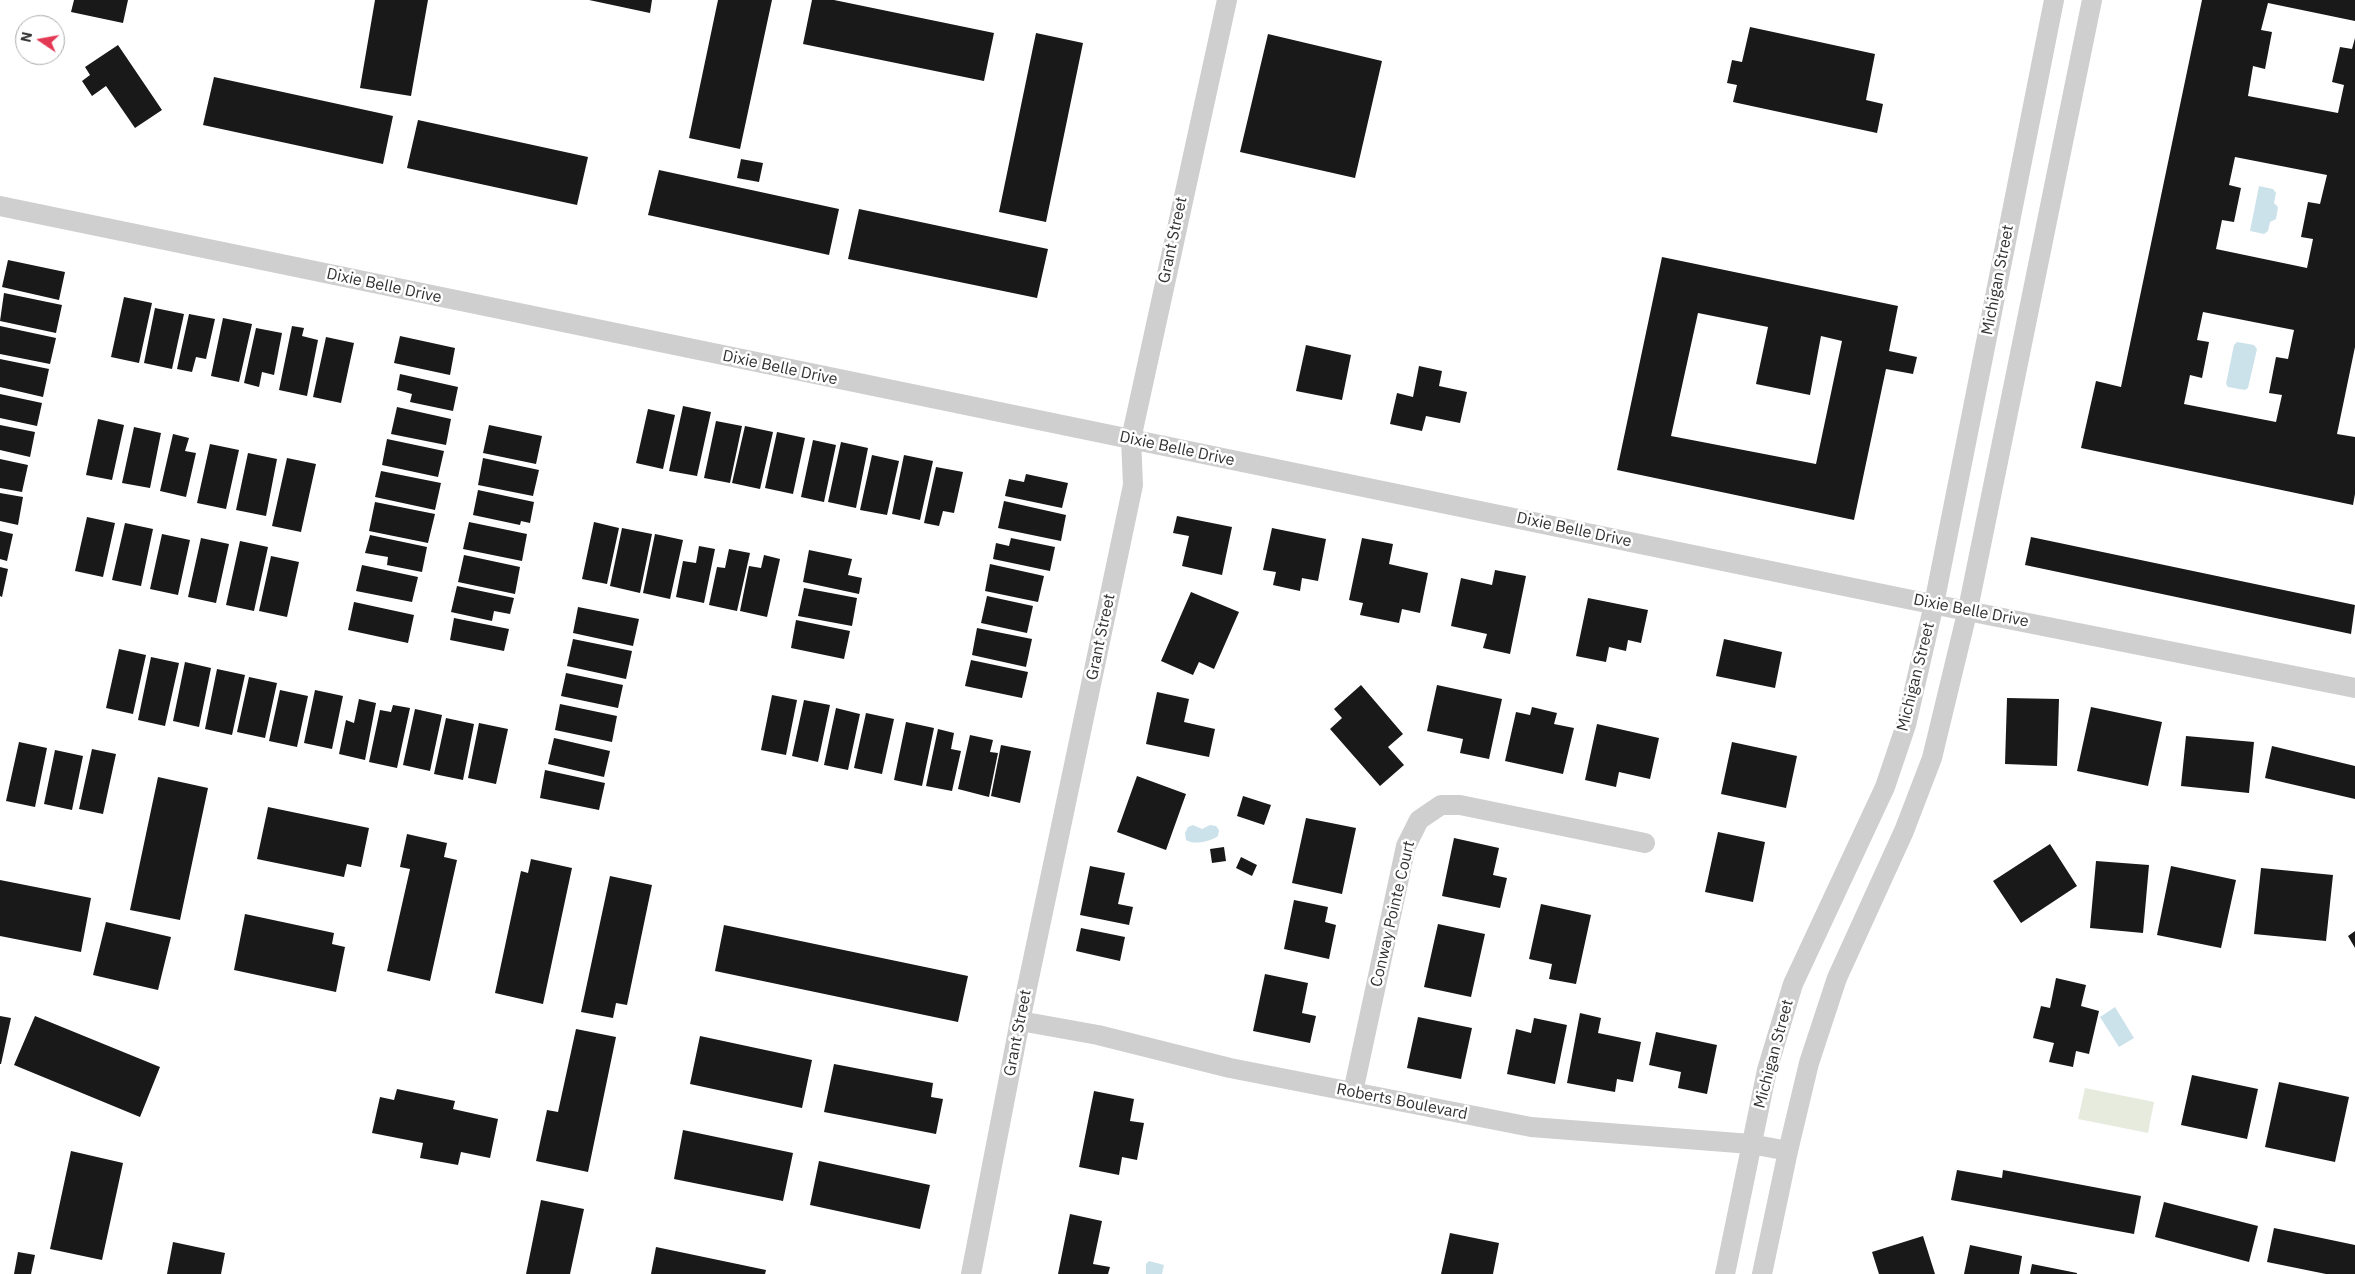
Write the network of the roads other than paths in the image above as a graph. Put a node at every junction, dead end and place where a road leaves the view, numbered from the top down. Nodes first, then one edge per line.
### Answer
1 (1226, 0) edge
2 (2054, 0) edge
3 (2092, 0) edge
4 (0, 206) edge
5 (1131, 440) junction
6 (1934, 604) junction
7 (1968, 610) junction
8 (2355, 688) edge
9 (1645, 843) dead end
10 (1020, 1021) junction
11 (1353, 1092) junction
12 (1751, 1144) junction
13 (1788, 1151) junction
14 (970, 1274) edge
15 (1725, 1274) edge
16 (1762, 1274) edge

1 - 5 street, Grant Street
2 - 6 street, Michigan Street
3 - 7 street
4 - 5 street, Dixie Belle Drive
5 - 6 street, Dixie Belle Drive
5 - 10 street, Grant Street
6 - 7 street, Dixie Belle Drive
6 - 12 street, Michigan Street
7 - 8 street, Dixie Belle Drive
7 - 13 street
9 - 11 street, Conway Pointe Court
10 - 11 street, Roberts Boulevard
10 - 14 street, Grant Street
11 - 12 street, Roberts Boulevard
12 - 13 street, Roberts Boulevard
12 - 15 street, Michigan Street
13 - 16 street

